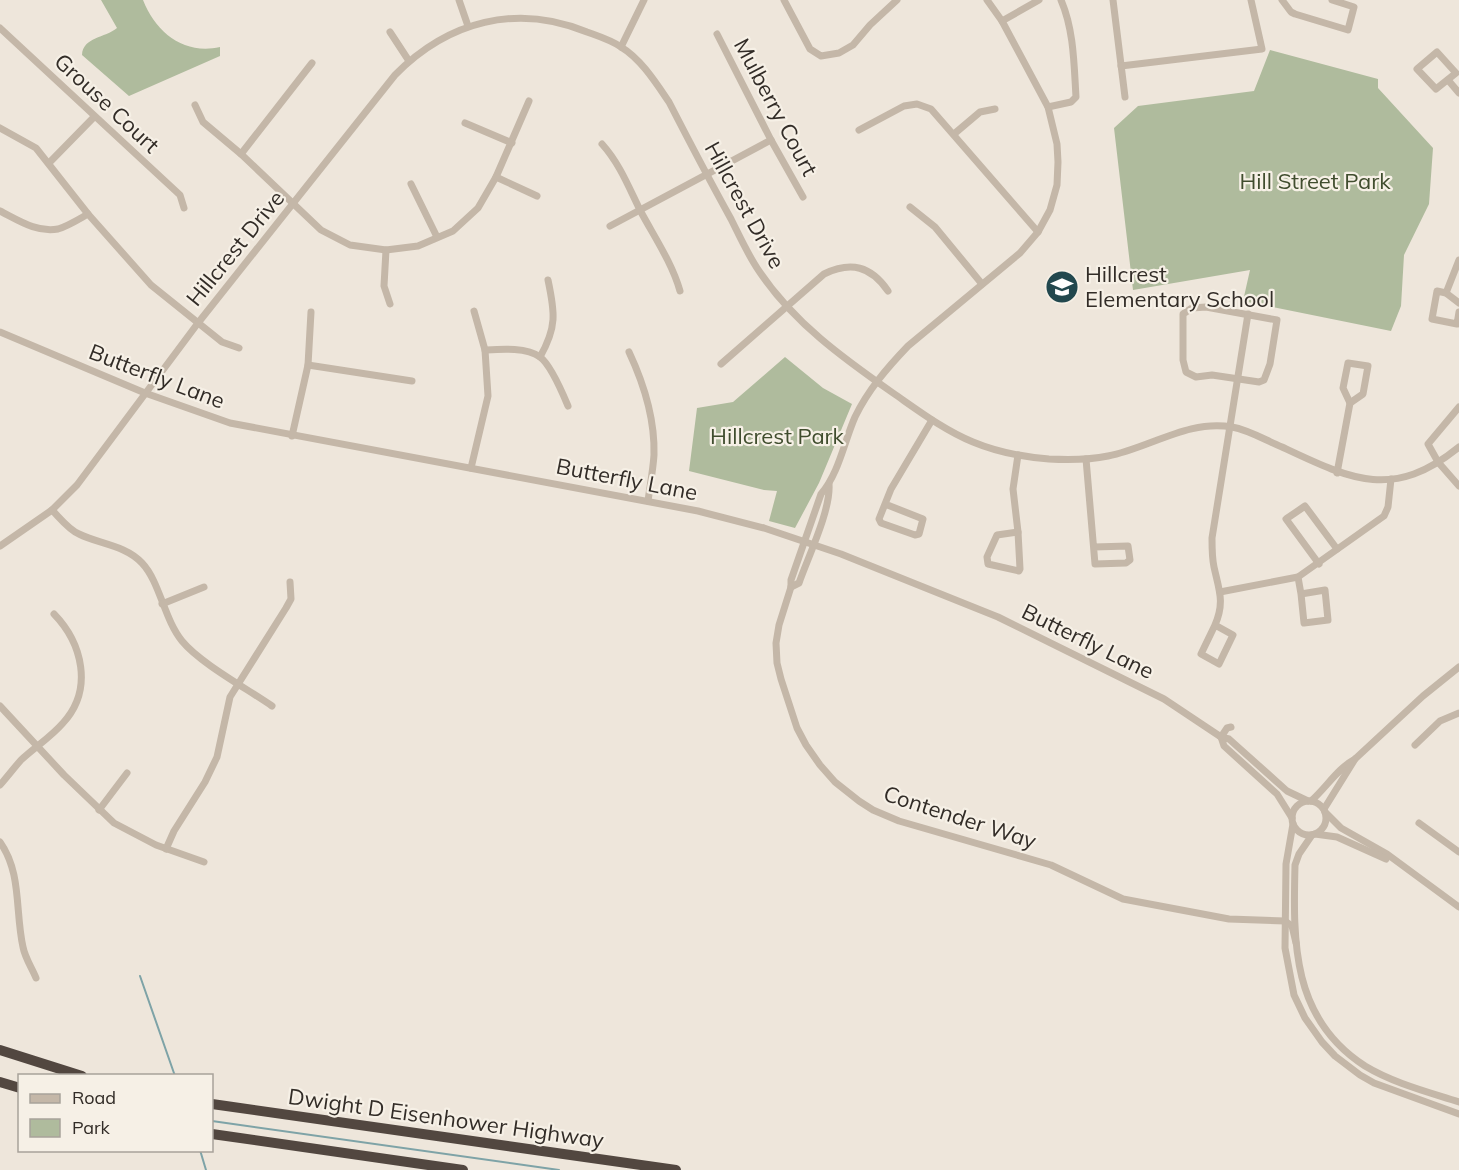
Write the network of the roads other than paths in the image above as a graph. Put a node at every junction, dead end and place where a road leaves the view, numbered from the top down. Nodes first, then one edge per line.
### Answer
1 (459, 0) edge
2 (644, 0) edge
3 (784, 0) edge
4 (897, 0) edge
5 (987, 0) edge
6 (1039, 0) edge
7 (1062, 0) edge
8 (1113, 0) edge
9 (1251, 0) edge
10 (1282, 0) edge
11 (1332, 0) edge
12 (1002, 21) junction
13 (468, 26) junction
14 (0, 28) edge
15 (390, 32) dead end
16 (717, 34) dead end
17 (621, 47) junction
18 (409, 61) junction
19 (312, 63) dead end
20 (1121, 66) junction
21 (1448, 80) junction
22 (1459, 93) edge
23 (1125, 97) dead end
24 (529, 101) dead end
25 (195, 105) dead end
26 (1048, 107) junction
27 (995, 109) dead end
28 (94, 117) junction
29 (465, 123) dead end
30 (0, 128) edge
31 (859, 130) dead end
32 (954, 134) junction
33 (771, 140) junction
34 (512, 143) junction
35 (602, 144) dead end
36 (241, 154) junction
37 (50, 163) junction
38 (706, 174) junction
39 (496, 177) junction
40 (411, 184) dead end
41 (537, 196) dead end
42 (804, 197) dead end
43 (293, 204) junction
44 (910, 207) dead end
45 (184, 208) dead end
46 (640, 210) junction
47 (0, 211) edge
48 (88, 214) junction
49 (610, 226) dead end
50 (1038, 232) junction
51 (437, 237) junction
52 (386, 250) junction
53 (1459, 260) edge
54 (548, 280) dead end
55 (982, 284) junction
56 (680, 291) dead end
57 (888, 291) dead end
58 (1446, 293) junction
59 (1459, 303) edge
60 (390, 304) dead end
61 (786, 306) junction
62 (474, 311) dead end
63 (311, 312) dead end
64 (1459, 312) edge
65 (1248, 314) junction
66 (198, 323) junction
67 (0, 332) edge
68 (239, 348) dead end
69 (485, 350) junction
70 (629, 352) dead end
71 (540, 357) junction
72 (721, 364) dead end
73 (308, 365) junction
74 (1238, 379) junction
75 (412, 381) dead end
76 (876, 381) junction
77 (145, 393) junction
78 (1350, 402) junction
79 (568, 406) dead end
80 (1459, 407) edge
81 (932, 420) junction
82 (1228, 427) junction
83 (292, 436) junction
84 (1459, 447) edge
85 (1018, 455) junction
86 (1086, 459) junction
87 (1438, 462) junction
88 (471, 468) junction
89 (1337, 473) junction
90 (1390, 479) junction
91 (829, 484) junction
92 (1459, 486) edge
93 (648, 501) junction
94 (885, 504) junction
95 (52, 510) junction
96 (1018, 532) junction
97 (804, 542) junction
98 (813, 545) junction
99 (0, 546) edge
100 (1094, 547) junction
101 (1337, 549) junction
102 (1319, 564) junction
103 (1298, 577) junction
104 (290, 582) dead end
105 (204, 587) dead end
106 (791, 587) junction
107 (1220, 592) junction
108 (1301, 594) junction
109 (162, 604) junction
110 (54, 614) dead end
111 (1215, 625) junction
112 (1459, 667) edge
113 (238, 683) junction
114 (0, 706) edge
115 (272, 706) dead end
116 (1459, 712) edge
117 (1225, 738) junction
118 (1415, 746) dead end
119 (39, 747) junction
120 (1355, 759) junction
121 (126, 773) dead end
122 (0, 785) edge
123 (1310, 801) junction
124 (99, 810) junction
125 (1325, 811) junction
126 (1292, 821) junction
127 (1419, 824) dead end
128 (1313, 835) junction
129 (0, 842) edge
130 (166, 849) junction
131 (1459, 852) edge
132 (204, 862) dead end
133 (1399, 864) junction
134 (1459, 907) edge
135 (1285, 921) junction
136 (1296, 943) junction
137 (36, 978) dead end
138 (0, 1050) edge
139 (76, 1074) edge
140 (0, 1082) edge
141 (18, 1087) edge
142 (1459, 1102) edge
143 (213, 1104) edge
144 (1459, 1114) edge
145 (213, 1134) edge
146 (463, 1170) edge
147 (676, 1170) edge

1 - 13 street
2 - 17 street
3 - 4 street
5 - 12 street
6 - 12 street
7 - 26 street
8 - 20 street
9 - 20 street
10 - 11 street
12 - 26 street
13 - 17 street, Hillcrest Drive
13 - 18 street, Hillcrest Drive
14 - 28 street, Grouse Court
15 - 18 street
16 - 33 street, Mulberry Court
17 - 38 street, Hillcrest Drive
18 - 43 street, Hillcrest Drive
19 - 36 street
20 - 23 street
21 - 21 street
21 - 22 street
24 - 34 street
25 - 36 street
26 - 50 street
27 - 32 street
28 - 37 street
28 - 45 street, Grouse Court
29 - 34 street
30 - 37 street
31 - 32 street
32 - 50 street
33 - 38 street
33 - 42 street, Mulberry Court
34 - 39 street
35 - 46 street
36 - 43 street
37 - 48 street
38 - 46 street
38 - 61 street, Hillcrest Drive
39 - 41 street
39 - 51 street
40 - 51 street
43 - 52 street
43 - 66 street, Hillcrest Drive
44 - 55 street
46 - 49 street
46 - 56 street
47 - 48 street
48 - 66 street
50 - 55 street
51 - 52 street
52 - 60 street
53 - 58 street
54 - 71 street
55 - 76 street
57 - 61 street
58 - 59 street
58 - 64 street
61 - 72 street
61 - 76 street, Hillcrest Drive
62 - 69 street
63 - 73 street
65 - 74 street
65 - 74 street
65 - 74 street
66 - 68 street
66 - 77 street, Hillcrest Drive
67 - 77 street, Butterfly Lane
69 - 71 street
69 - 88 street
70 - 93 street
71 - 79 street
73 - 75 street
73 - 83 street
74 - 82 street
76 - 81 street, Hillcrest Drive
76 - 91 street
77 - 83 street, Butterfly Lane
77 - 95 street, Hillcrest Drive
78 - 78 street
78 - 89 street
80 - 87 street
81 - 85 street, Hillcrest Drive
81 - 94 street
82 - 86 street, Hillcrest Drive
82 - 89 street, Hillcrest Drive
82 - 107 street
83 - 88 street, Butterfly Lane
84 - 87 street, Hillcrest Drive
85 - 86 street, Hillcrest Drive
85 - 96 street
86 - 100 street
87 - 90 street, Hillcrest Drive
87 - 92 street
88 - 93 street, Butterfly Lane
89 - 90 street, Hillcrest Drive
90 - 101 street
91 - 97 street, Contender Way
91 - 98 street, Contender Way
93 - 97 street, Butterfly Lane
94 - 94 street
95 - 99 street, Hillcrest Drive
95 - 109 street
96 - 96 street
97 - 98 street, Butterfly Lane
97 - 106 street, Contender Way
98 - 106 street, Contender Way
98 - 117 street, Butterfly Lane
100 - 100 street
101 - 102 street
101 - 102 street
102 - 103 street
103 - 107 street
103 - 108 street
104 - 113 street
105 - 109 street
106 - 135 street, Contender Way
107 - 111 street
108 - 108 street
109 - 113 street
110 - 119 street
111 - 111 street
112 - 120 street
113 - 115 street
113 - 130 street
114 - 119 street
116 - 118 street
117 - 123 street, Butterfly Lane
117 - 126 street, Butterfly Lane
119 - 122 street
119 - 124 street
120 - 123 street
120 - 125 street
121 - 124 street
123 - 125 street
123 - 126 street
124 - 130 street
125 - 128 street
125 - 133 street
126 - 128 street
126 - 135 street
127 - 131 street
128 - 133 street
128 - 136 street
129 - 137 street
130 - 132 street
133 - 134 street
135 - 136 street
135 - 144 street
136 - 142 street
138 - 139 highway
140 - 141 highway
143 - 147 highway, Dwight D Eisenhower Highway
145 - 146 highway

